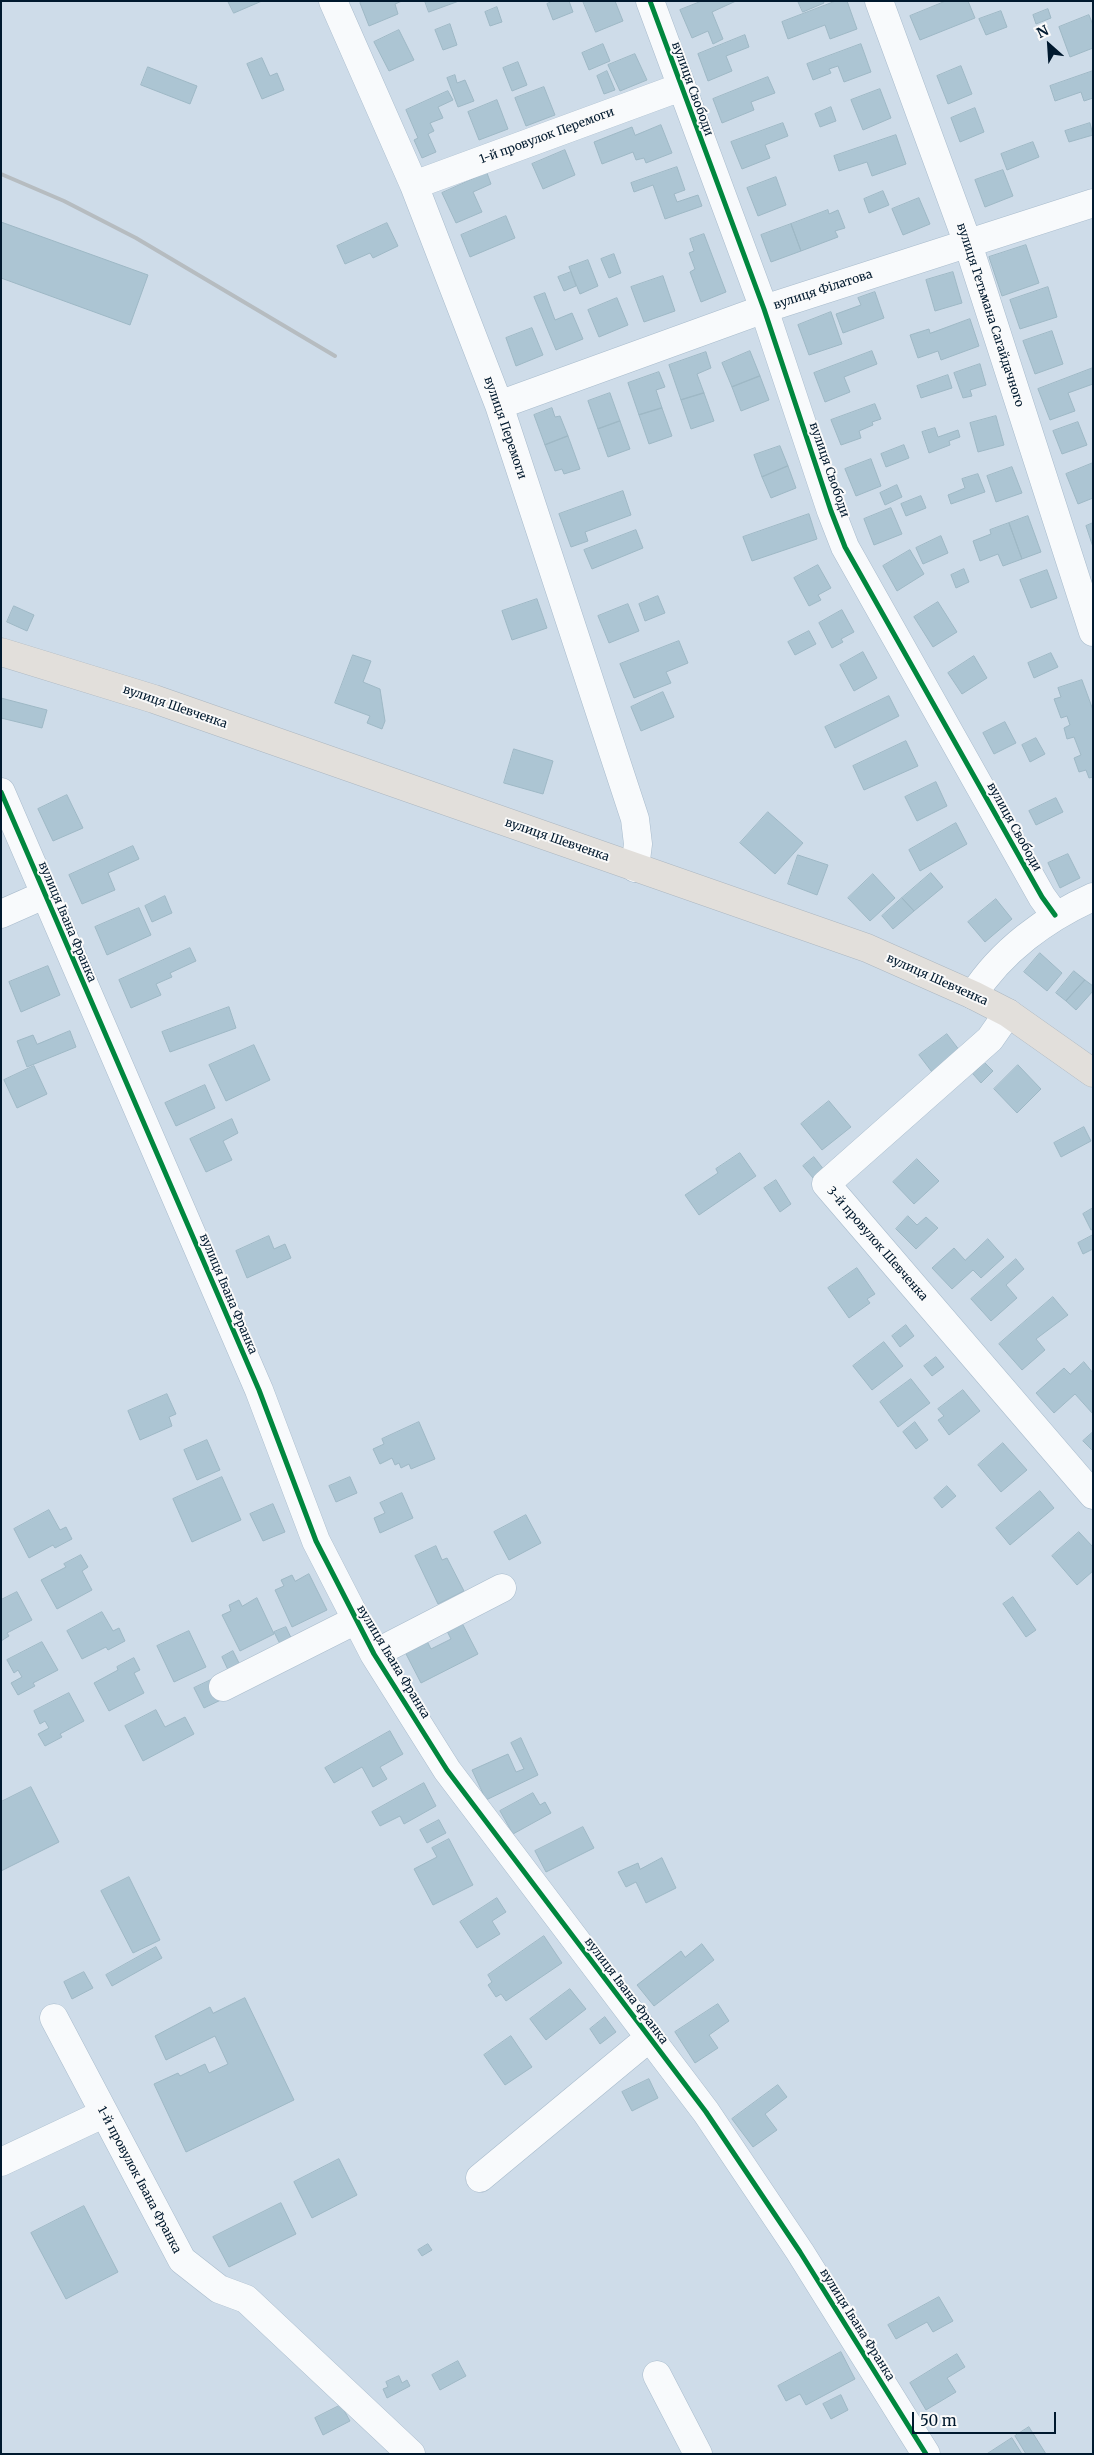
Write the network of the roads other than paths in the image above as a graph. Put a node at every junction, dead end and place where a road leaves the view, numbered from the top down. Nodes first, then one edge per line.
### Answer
1 (333, 1) edge
2 (650, 1) edge
3 (879, 1) edge
4 (681, 87) junction
5 (414, 185) junction
6 (1093, 203) edge
7 (968, 244) junction
8 (764, 309) junction
9 (498, 404) junction
10 (1093, 632) edge
11 (1, 652) edge
12 (1, 792) edge
13 (636, 868) junction
14 (44, 895) junction
15 (1093, 897) edge
16 (1, 914) edge
17 (1055, 915) junction
18 (973, 995) junction
19 (1008, 1013) junction
20 (1093, 1073) edge
21 (1093, 1494) edge
22 (502, 1588) dead end
23 (356, 1620) junction
24 (374, 1654) junction
25 (224, 1686) dead end
26 (54, 2018) dead end
27 (649, 2038) junction
28 (103, 2114) junction
29 (1, 2162) edge
30 (480, 2178) dead end
31 (657, 2375) dead end
32 (411, 2454) edge
33 (698, 2454) edge
34 (926, 2454) edge

1 - 5 street, вулиця Перемоги
2 - 4 street, вулиця Свободи
3 - 7 street, вулиця Гетьмана Сагайдачного
4 - 5 street, 1-й провулок Перемоги
4 - 8 street, вулиця Свободи
5 - 9 street, вулиця Перемоги
6 - 7 street, вулиця Філатова
7 - 8 street, вулиця Філатова
7 - 10 street, вулиця Гетьмана Сагайдачного
8 - 9 street, вулиця Філатова
8 - 17 street, вулиця Свободи
9 - 13 street, вулиця Перемоги
11 - 13 main road, вулиця Шевченка
12 - 14 street, вулиця Івана Франка
13 - 18 main road, вулиця Шевченка
14 - 16 street
14 - 23 street, вулиця Івана Франка
15 - 17 street
17 - 18 street
18 - 19 main road, вулиця Шевченка
19 - 20 main road, вулиця Шевченка
19 - 21 street, 3-й провулок Шевченка
22 - 24 street, вулиця Івана Франка
23 - 24 street, вулиця Івана Франка
23 - 25 street, вулиця Івана Франка
24 - 27 street, вулиця Івана Франка
26 - 28 street, 1-й провулок Івана Франка
27 - 30 street
27 - 34 street, вулиця Івана Франка
28 - 29 street
28 - 32 street, 1-й провулок Івана Франка
31 - 33 street

